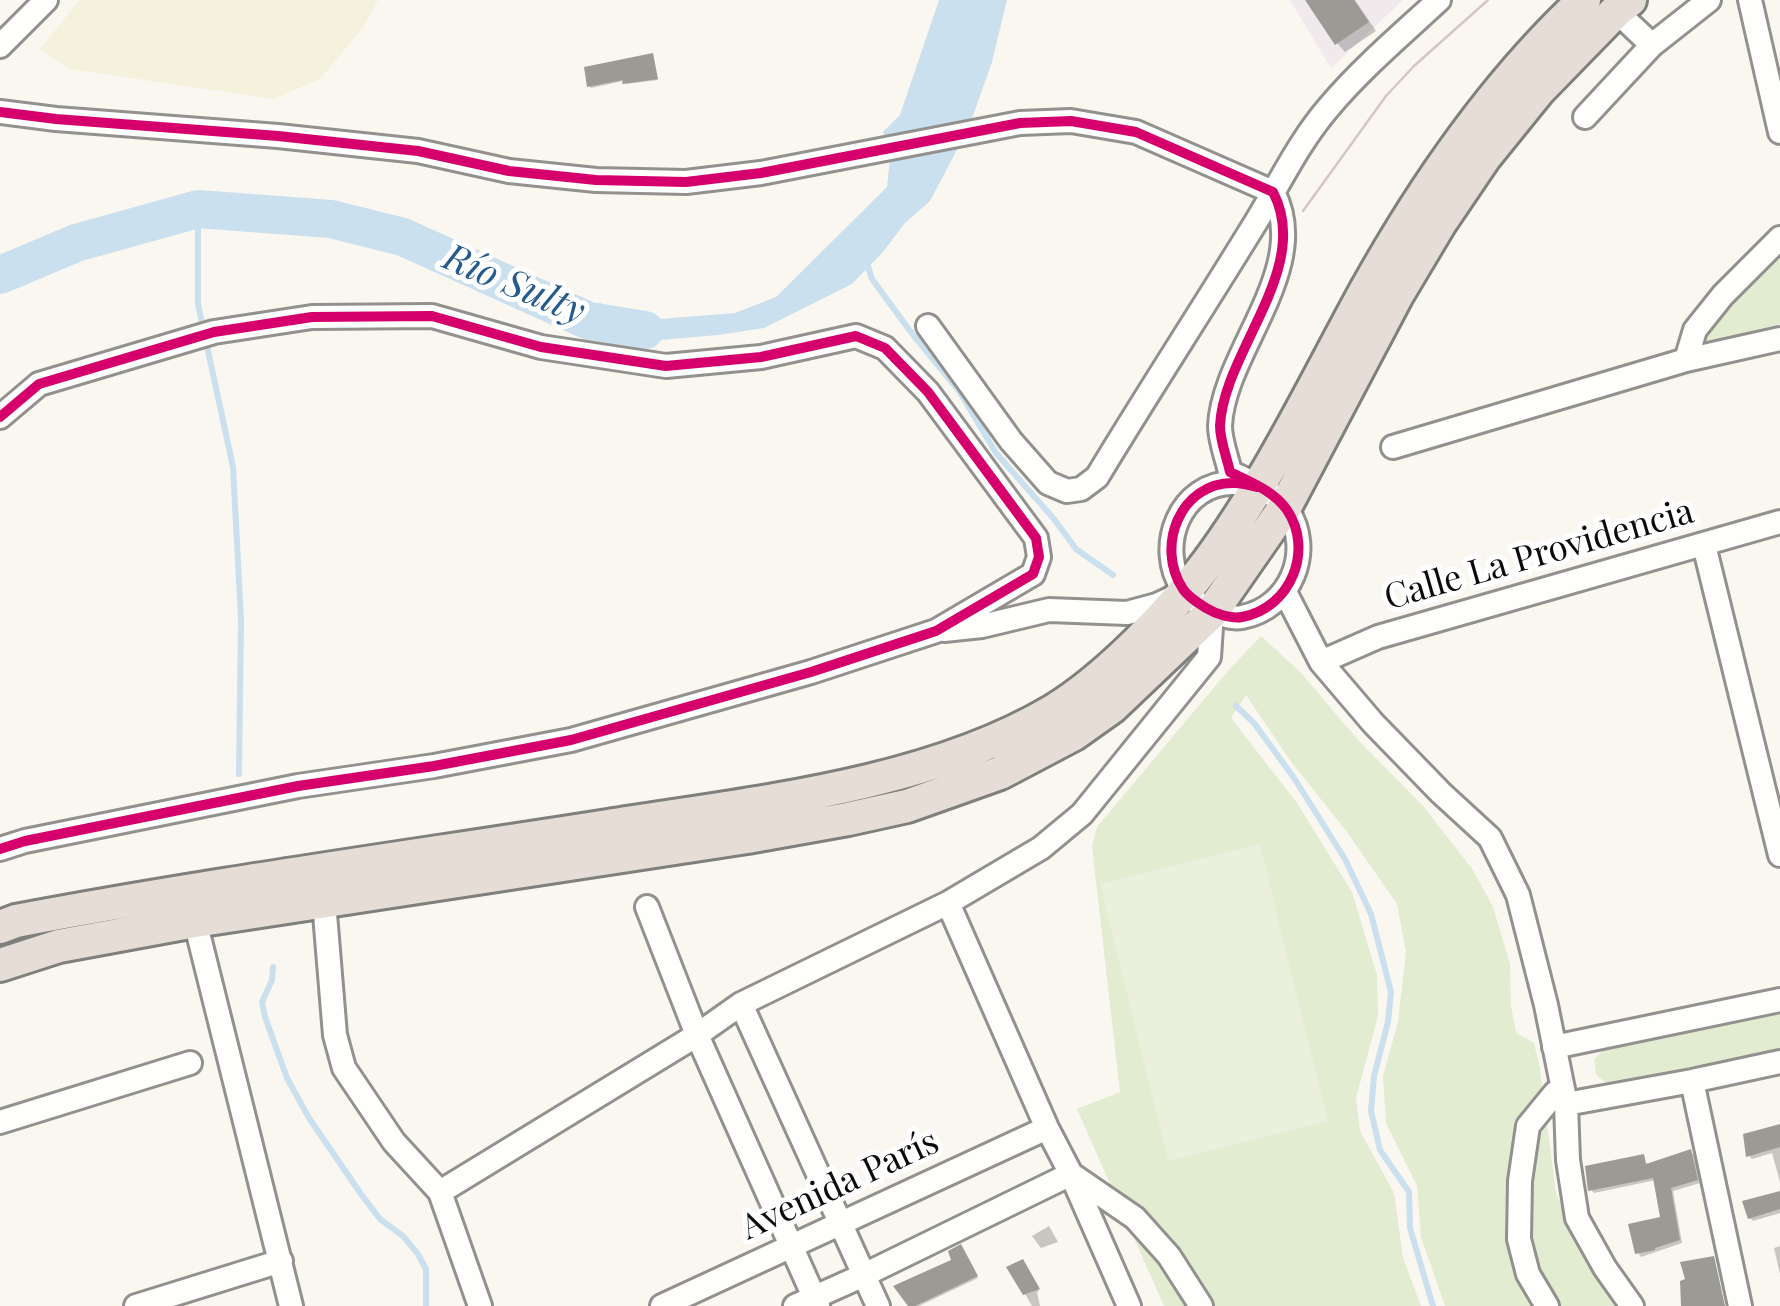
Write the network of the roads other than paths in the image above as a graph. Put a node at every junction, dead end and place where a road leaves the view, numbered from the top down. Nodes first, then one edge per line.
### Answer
1 (46, 0) edge
2 (1439, 0) edge
3 (1584, 0) edge
4 (1709, 0) edge
5 (1750, 0) edge
6 (1622, 6) edge
7 (1652, 45) junction
8 (0, 46) edge
9 (0, 112) edge
10 (1585, 116) dead end
11 (1780, 132) edge
12 (1273, 192) junction
13 (1780, 238) edge
14 (928, 326) dead end
15 (1780, 339) edge
16 (1686, 360) junction
17 (0, 417) edge
18 (1394, 447) dead end
19 (1257, 487) junction
20 (1285, 507) junction
21 (1780, 522) edge
22 (1704, 545) junction
23 (1184, 592) junction
24 (1285, 592) junction
25 (1212, 612) junction
26 (936, 631) junction
27 (1321, 662) junction
28 (1769, 765) edge
29 (0, 849) edge
30 (1780, 855) edge
31 (324, 902) junction
32 (948, 902) junction
33 (647, 907) dead end
34 (196, 921) junction
35 (0, 926) edge
36 (0, 965) edge
37 (1780, 1000) edge
38 (742, 1004) junction
39 (697, 1036) junction
40 (1554, 1048) junction
41 (1780, 1062) edge
42 (190, 1063) dead end
43 (1692, 1081) junction
44 (1566, 1104) junction
45 (0, 1122) edge
46 (1046, 1128) junction
47 (1071, 1174) junction
48 (440, 1192) junction
49 (841, 1224) junction
50 (790, 1246) junction
51 (281, 1260) junction
52 (864, 1275) junction
53 (809, 1303) edge
54 (136, 1306) edge
55 (291, 1306) edge
56 (480, 1306) edge
57 (662, 1306) edge
58 (878, 1306) edge
59 (1129, 1306) edge
60 (1201, 1306) edge
61 (1546, 1306) edge
62 (1632, 1306) edge
63 (1740, 1306) edge

1 - 8 street
2 - 12 street
3 - 19 highway
4 - 7 street
5 - 11 street
6 - 7 street
6 - 20 highway
7 - 10 street
9 - 12 street
12 - 14 street
12 - 19 street
13 - 16 street
15 - 16 street
16 - 18 street
17 - 26 street
19 - 20 street
19 - 23 highway
19 - 23 street
20 - 24 street
20 - 25 highway
21 - 22 street, Calle La Providencia
22 - 27 street, Calle La Providencia
22 - 28 street
23 - 25 street
23 - 26 street
23 - 35 highway
24 - 25 street
24 - 27 street
25 - 31 highway
25 - 32 street
26 - 29 street
27 - 40 street
28 - 30 street
31 - 34 highway
31 - 48 street
32 - 38 street
32 - 46 street
33 - 39 street
34 - 36 highway
34 - 51 street
37 - 40 street
38 - 39 street
38 - 49 street
39 - 48 street
39 - 50 street
40 - 44 street
41 - 43 street
42 - 45 street
43 - 44 street
43 - 63 street
44 - 61 street
44 - 62 street
46 - 47 street
46 - 49 street, Avenida París
47 - 52 street
47 - 59 street
47 - 60 street
48 - 56 street
49 - 50 street, Avenida París
49 - 52 street
50 - 53 street
50 - 57 street, Avenida París
51 - 54 street
51 - 55 street
52 - 53 street
52 - 58 street

